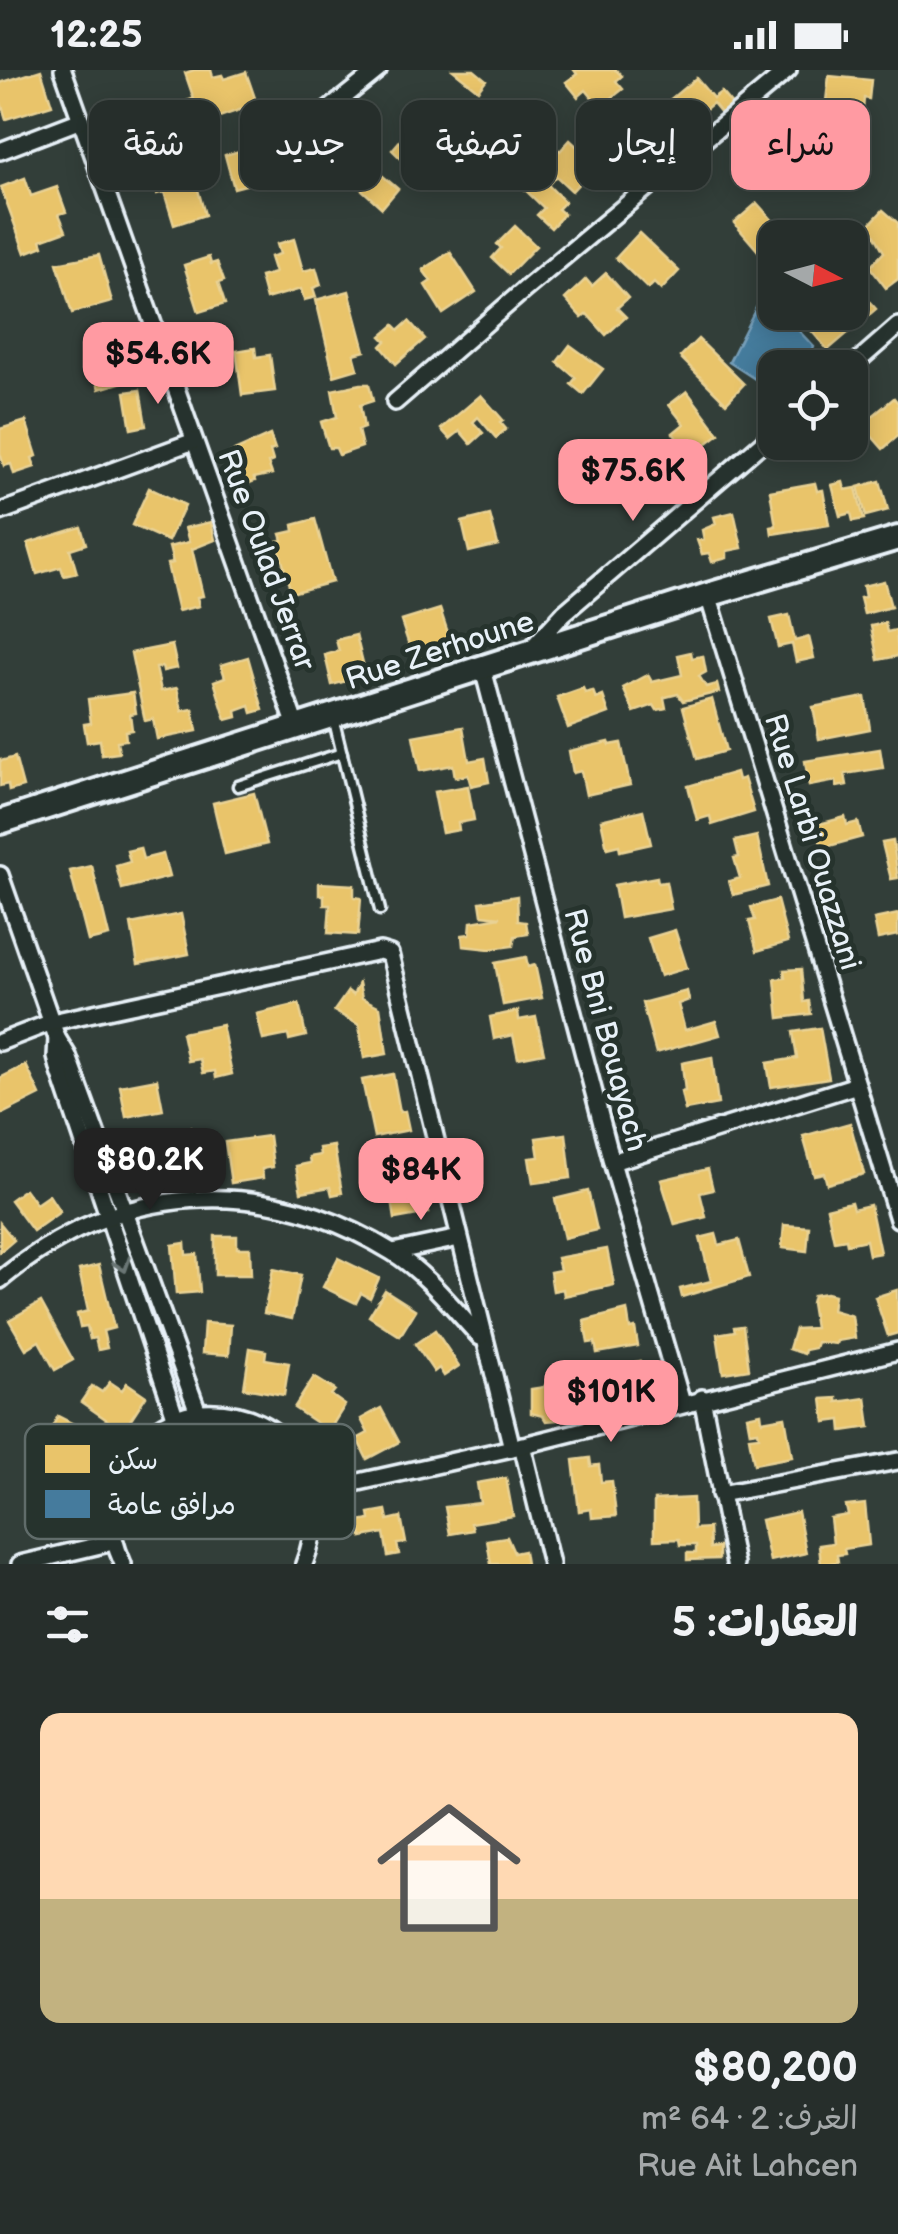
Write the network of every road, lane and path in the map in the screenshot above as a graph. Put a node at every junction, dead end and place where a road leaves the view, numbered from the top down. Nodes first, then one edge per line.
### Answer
1 (63, 70) edge
2 (378, 70) edge
3 (788, 70) edge
4 (341, 100) edge
5 (80, 120) junction
6 (0, 151) edge
7 (898, 326) edge
8 (868, 352) edge
9 (395, 402) dead end
10 (194, 441) junction
11 (758, 447) edge
12 (0, 512) edge
13 (898, 538) edge
14 (708, 595) junction
15 (527, 654) junction
16 (482, 669) junction
17 (333, 717) junction
18 (298, 729) junction
19 (342, 753) junction
20 (238, 786) dead end
21 (0, 822) edge
22 (0, 874) edge
23 (380, 910) dead end
24 (54, 1030) junction
25 (0, 1042) edge
26 (857, 1085) junction
27 (612, 1162) junction
28 (125, 1210) junction
29 (106, 1216) junction
30 (898, 1219) edge
31 (459, 1238) junction
32 (393, 1252) junction
33 (0, 1280) edge
34 (483, 1340) junction
35 (898, 1351) edge
36 (702, 1398) junction
37 (682, 1403) junction
38 (198, 1412) junction
39 (176, 1419) junction
40 (167, 1424) edge
41 (261, 1424) edge
42 (517, 1447) junction
43 (898, 1462) edge
44 (355, 1483) edge
45 (720, 1494) junction
46 (113, 1539) edge
47 (313, 1539) edge
48 (113, 1542) junction
49 (20, 1564) edge
50 (122, 1564) edge
51 (304, 1564) edge
52 (551, 1564) edge
53 (735, 1564) edge

1 - 5 street, Rue Oulad Jerrar
2 - 4 street
3 - 9 street
5 - 6 street
5 - 10 street, Rue Oulad Jerrar
7 - 8 street
10 - 12 street
10 - 18 street, Rue Oulad Jerrar
11 - 15 street
13 - 14 street, Rue Zerhoune
14 - 15 street, Rue Zerhoune
14 - 26 street, Rue Larbi Ouazzani
15 - 16 street, Rue Zerhoune
16 - 17 street, Rue Zerhoune
16 - 27 street, Rue Bni Bouayach
17 - 18 street, Rue Zerhoune
17 - 19 lane
18 - 21 street, Rue Zerhoune
19 - 20 lane
19 - 23 lane
22 - 24 street
24 - 25 street
24 - 28 street
24 - 29 street
24 - 31 street
26 - 27 street
26 - 30 street, Rue Larbi Ouazzani
27 - 37 street, Rue Bni Bouayach
28 - 29 street
28 - 32 street
28 - 38 street
29 - 33 street
29 -> 39 street
31 - 32 street
31 - 34 street
32 - 34 street
34 - 42 street
35 - 36 street
36 - 37 street
36 - 45 street
37 - 42 street
38 - 39 street
38 - 41 street
39 - 40 street
42 - 44 street
42 - 52 street
43 - 45 street
45 - 53 street
46 - 48 street
47 - 51 street
48 - 49 street
48 - 50 street

